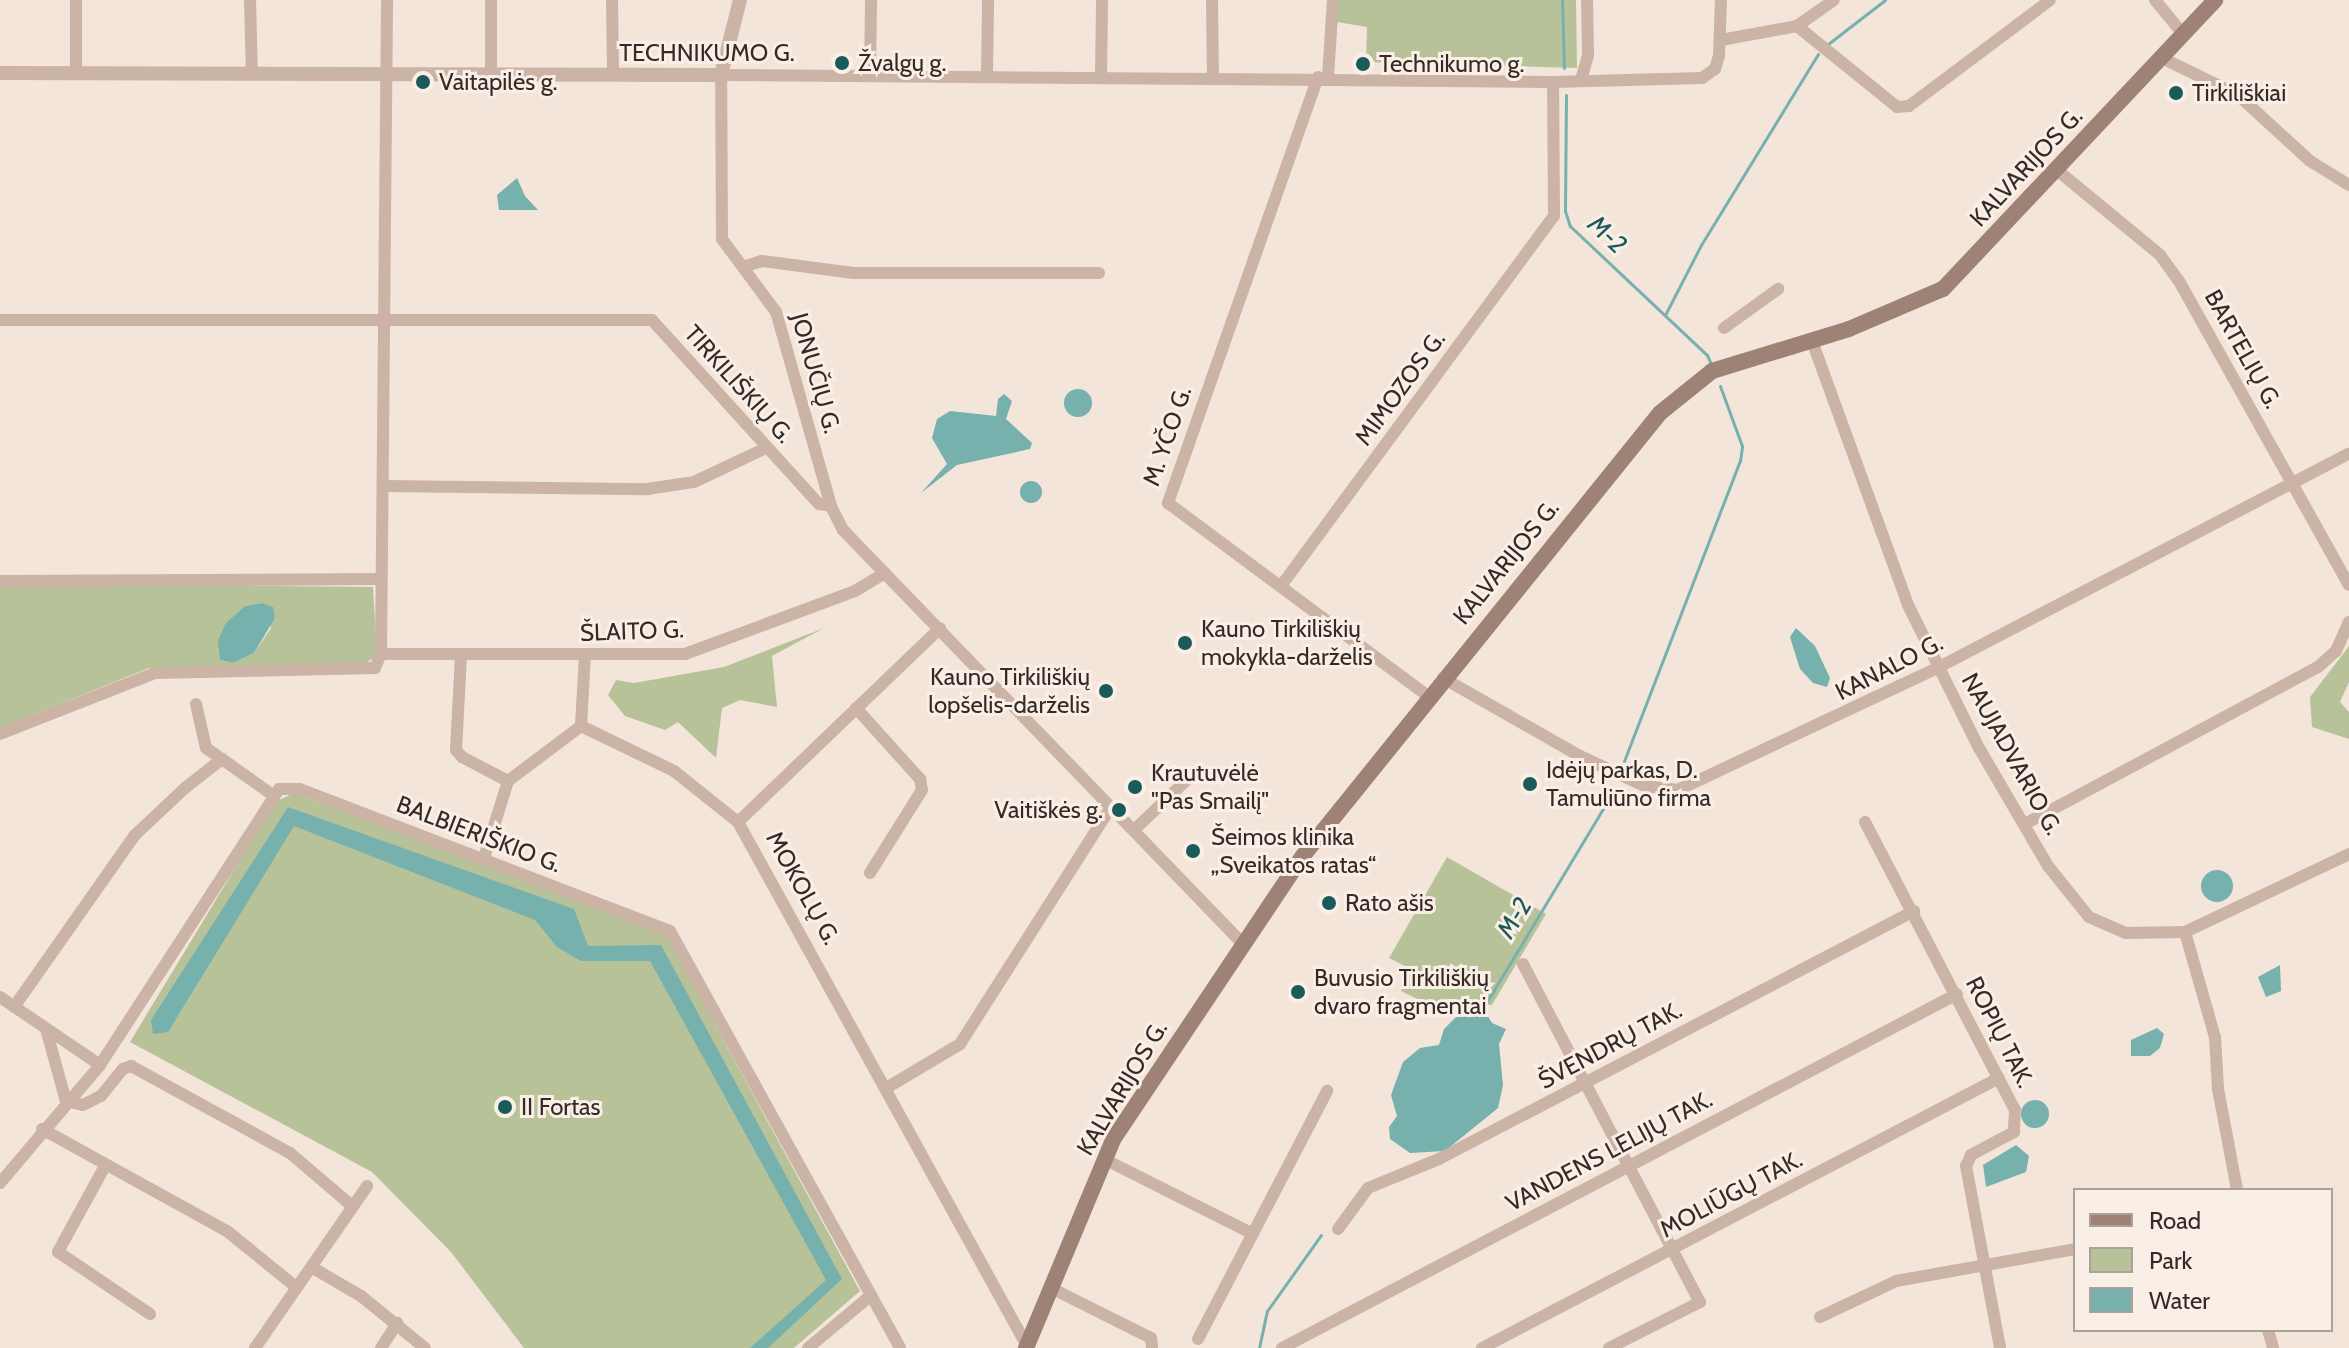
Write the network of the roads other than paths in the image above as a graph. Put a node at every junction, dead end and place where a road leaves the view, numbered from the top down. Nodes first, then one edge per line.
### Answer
1 (76, 0) edge
2 (250, 0) edge
3 (387, 0) edge
4 (491, 0) edge
5 (612, 0) edge
6 (740, 0) edge
7 (871, 0) edge
8 (988, 0) edge
9 (1102, 0) edge
10 (1212, 0) edge
11 (1333, 0) edge
12 (1587, 0) edge
13 (1721, 0) edge
14 (1834, 0) edge
15 (2050, 0) edge
16 (2155, 0) edge
17 (2215, 0) edge
18 (1797, 26) junction
19 (2183, 34) junction
20 (1721, 40) junction
21 (2162, 58) junction
22 (0, 73) edge
23 (76, 73) junction
24 (388, 73) junction
25 (491, 73) junction
26 (252, 74) junction
27 (613, 75) junction
28 (721, 75) junction
29 (870, 75) junction
30 (987, 76) junction
31 (1101, 76) junction
32 (1213, 77) junction
33 (1323, 77) junction
34 (1581, 80) junction
35 (1553, 82) junction
36 (2057, 170) junction
37 (2349, 185) edge
38 (743, 267) junction
39 (1099, 273) dead end
40 (1778, 289) dead end
41 (0, 320) edge
42 (386, 321) junction
43 (1724, 328) dead end
44 (1812, 341) junction
45 (766, 448) junction
46 (2349, 454) edge
47 (2293, 485) junction
48 (383, 486) junction
49 (831, 506) junction
50 (885, 573) junction
51 (380, 579) junction
52 (0, 581) edge
53 (2349, 585) edge
54 (1281, 586) junction
55 (2349, 622) edge
56 (940, 628) junction
57 (381, 654) junction
58 (461, 655) junction
59 (585, 655) junction
60 (1939, 667) junction
61 (1443, 678) junction
62 (1428, 696) junction
63 (196, 704) dead end
64 (856, 708) junction
65 (581, 726) junction
66 (0, 734) edge
67 (222, 759) junction
68 (1193, 774) dead end
69 (508, 781) junction
70 (274, 796) junction
71 (1111, 807) junction
72 (738, 822) junction
73 (1865, 822) dead end
74 (2025, 824) junction
75 (1134, 830) junction
76 (2349, 854) edge
77 (484, 858) junction
78 (870, 873) dead end
79 (1914, 911) junction
80 (2185, 932) junction
81 (1243, 944) junction
82 (1523, 964) dead end
83 (1957, 994) junction
84 (0, 997) edge
85 (14, 1007) junction
86 (46, 1029) junction
87 (100, 1065) junction
88 (1999, 1078) junction
89 (1586, 1082) junction
90 (888, 1087) junction
91 (1327, 1091) dead end
92 (66, 1101) junction
93 (42, 1129) junction
94 (1104, 1159) junction
95 (1629, 1165) junction
96 (105, 1166) junction
97 (0, 1183) edge
98 (367, 1186) dead end
99 (2237, 1188) edge
100 (352, 1206) junction
101 (1338, 1229) dead end
102 (1251, 1233) junction
103 (1674, 1248) junction
104 (2073, 1249) edge
105 (1985, 1265) junction
106 (313, 1268) junction
107 (296, 1287) junction
108 (1051, 1288) junction
109 (869, 1297) junction
110 (150, 1314) dead end
111 (1820, 1317) dead end
112 (397, 1323) junction
113 (1198, 1339) dead end
114 (1026, 1347) edge
115 (255, 1348) edge
116 (381, 1348) edge
117 (425, 1348) edge
118 (808, 1348) edge
119 (900, 1348) edge
120 (1152, 1348) edge
121 (1282, 1348) edge
122 (1482, 1348) edge
123 (1609, 1348) edge
124 (2000, 1348) edge

1 - 23 street
2 - 26 street
3 - 24 street
4 - 25 street
5 - 27 street
6 - 28 street
7 - 29 street
8 - 30 street
9 - 31 street
10 - 32 street
11 - 33 street, M. YČO G.
12 - 34 street
13 - 20 street
14 - 18 street
15 - 18 street
16 - 19 street
17 - 19 main road, KALVARIJOS G.
18 - 20 street
19 - 21 main road, KALVARIJOS G.
20 - 34 street, TECHNIKUMO G.
21 - 36 main road, KALVARIJOS G.
21 - 37 street
22 - 23 street, TECHNIKUMO G.
23 - 26 street, TECHNIKUMO G.
24 - 25 street, TECHNIKUMO G.
24 - 26 street, TECHNIKUMO G.
24 - 42 street
25 - 27 street, TECHNIKUMO G.
27 - 28 street, TECHNIKUMO G.
28 - 29 street, TECHNIKUMO G.
28 - 38 street, JONUČIŲ G.
29 - 30 street, TECHNIKUMO G.
30 - 31 street, TECHNIKUMO G.
31 - 32 street, TECHNIKUMO G.
32 - 33 street, TECHNIKUMO G.
33 - 35 street, TECHNIKUMO G.
33 - 54 street, M. YČO G.
34 - 35 street, TECHNIKUMO G.
35 - 54 street, MIMOZOS G.
36 - 44 main road, KALVARIJOS G.
36 - 47 street, BARTELIŲ G.
38 - 39 street
38 - 49 street, JONUČIŲ G.
40 - 43 street
41 - 42 street, TIRKILIŠKIŲ G.
42 - 45 street, TIRKILIŠKIŲ G.
42 - 48 street
44 - 60 street, NAUJADVARIO G.
44 - 61 main road, KALVARIJOS G.
45 - 48 street
45 - 49 street, TIRKILIŠKIŲ G.
46 - 47 street, KANALO G.
47 - 53 street, BARTELIŲ G.
47 - 60 street, KANALO G.
48 - 51 street
49 - 50 street, TIRKILIŠKIŲ G.
50 - 56 street, TIRKILIŠKIŲ G.
50 - 59 street, ŠLAITO G.
51 - 52 street
51 - 57 street
54 - 62 street, M. YČO G.
55 - 74 street
56 - 64 street
56 - 71 street, TIRKILIŠKIŲ G.
57 - 58 street
57 - 66 street
58 - 59 street, ŠLAITO G.
58 - 69 street
59 - 65 street
60 - 61 street, KANALO G.
60 - 74 street, NAUJADVARIO G.
61 - 62 main road, KALVARIJOS G.
62 - 81 main road, KALVARIJOS G.
63 - 67 street
64 - 72 street
64 - 78 street
65 - 69 street
65 - 72 street, MOKOLŲ G.
67 - 70 street
67 - 85 street
68 - 75 street
69 - 77 street
70 - 77 street, BALBIERIŠKIO G.
70 - 87 street
71 - 75 street, TIRKILIŠKIŲ G.
71 - 90 street
72 - 90 street, MOKOLŲ G.
73 - 79 street, ROPIŲ TAK.
74 - 80 street, NAUJADVARIO G.
75 - 81 street, TIRKILIŠKIŲ G.
76 - 80 street, NAUJADVARIO G.
77 - 109 street, BALBIERIŠKIO G.
79 - 83 street, ROPIŲ TAK.
79 - 89 street, ŠVENDRŲ TAK.
80 - 99 street
81 - 94 main road, KALVARIJOS G.
82 - 89 street
83 - 88 street, ROPIŲ TAK.
83 - 95 street, VANDENS LELIJŲ TAK.
84 - 85 street
85 - 86 street
86 - 87 street
86 - 92 street
87 - 92 street
88 - 103 street, MOLIŪGŲ TAK.
88 - 105 street, ROPIŲ TAK.
89 - 95 street
89 - 101 street, ŠVENDRŲ TAK.
90 - 114 street, MOKOLŲ G.
91 - 102 street
92 - 93 street
92 - 100 street
93 - 96 street
93 - 97 street
94 - 102 street
94 - 108 main road, KALVARIJOS G.
95 - 103 street
95 - 121 street, VANDENS LELIJŲ TAK.
96 - 107 street
96 - 110 street
98 - 100 street
100 - 106 street
102 - 113 street
103 - 122 street, MOLIŪGŲ TAK.
103 - 123 street
104 - 105 street
105 - 111 street
105 - 124 street, ROPIŲ TAK.
106 - 107 street
106 - 112 street
107 - 115 street
108 - 114 main road, KALVARIJOS G.
108 - 120 street
109 - 118 street
109 - 119 street, BALBIERIŠKIO G.
112 - 116 street
112 - 117 street

